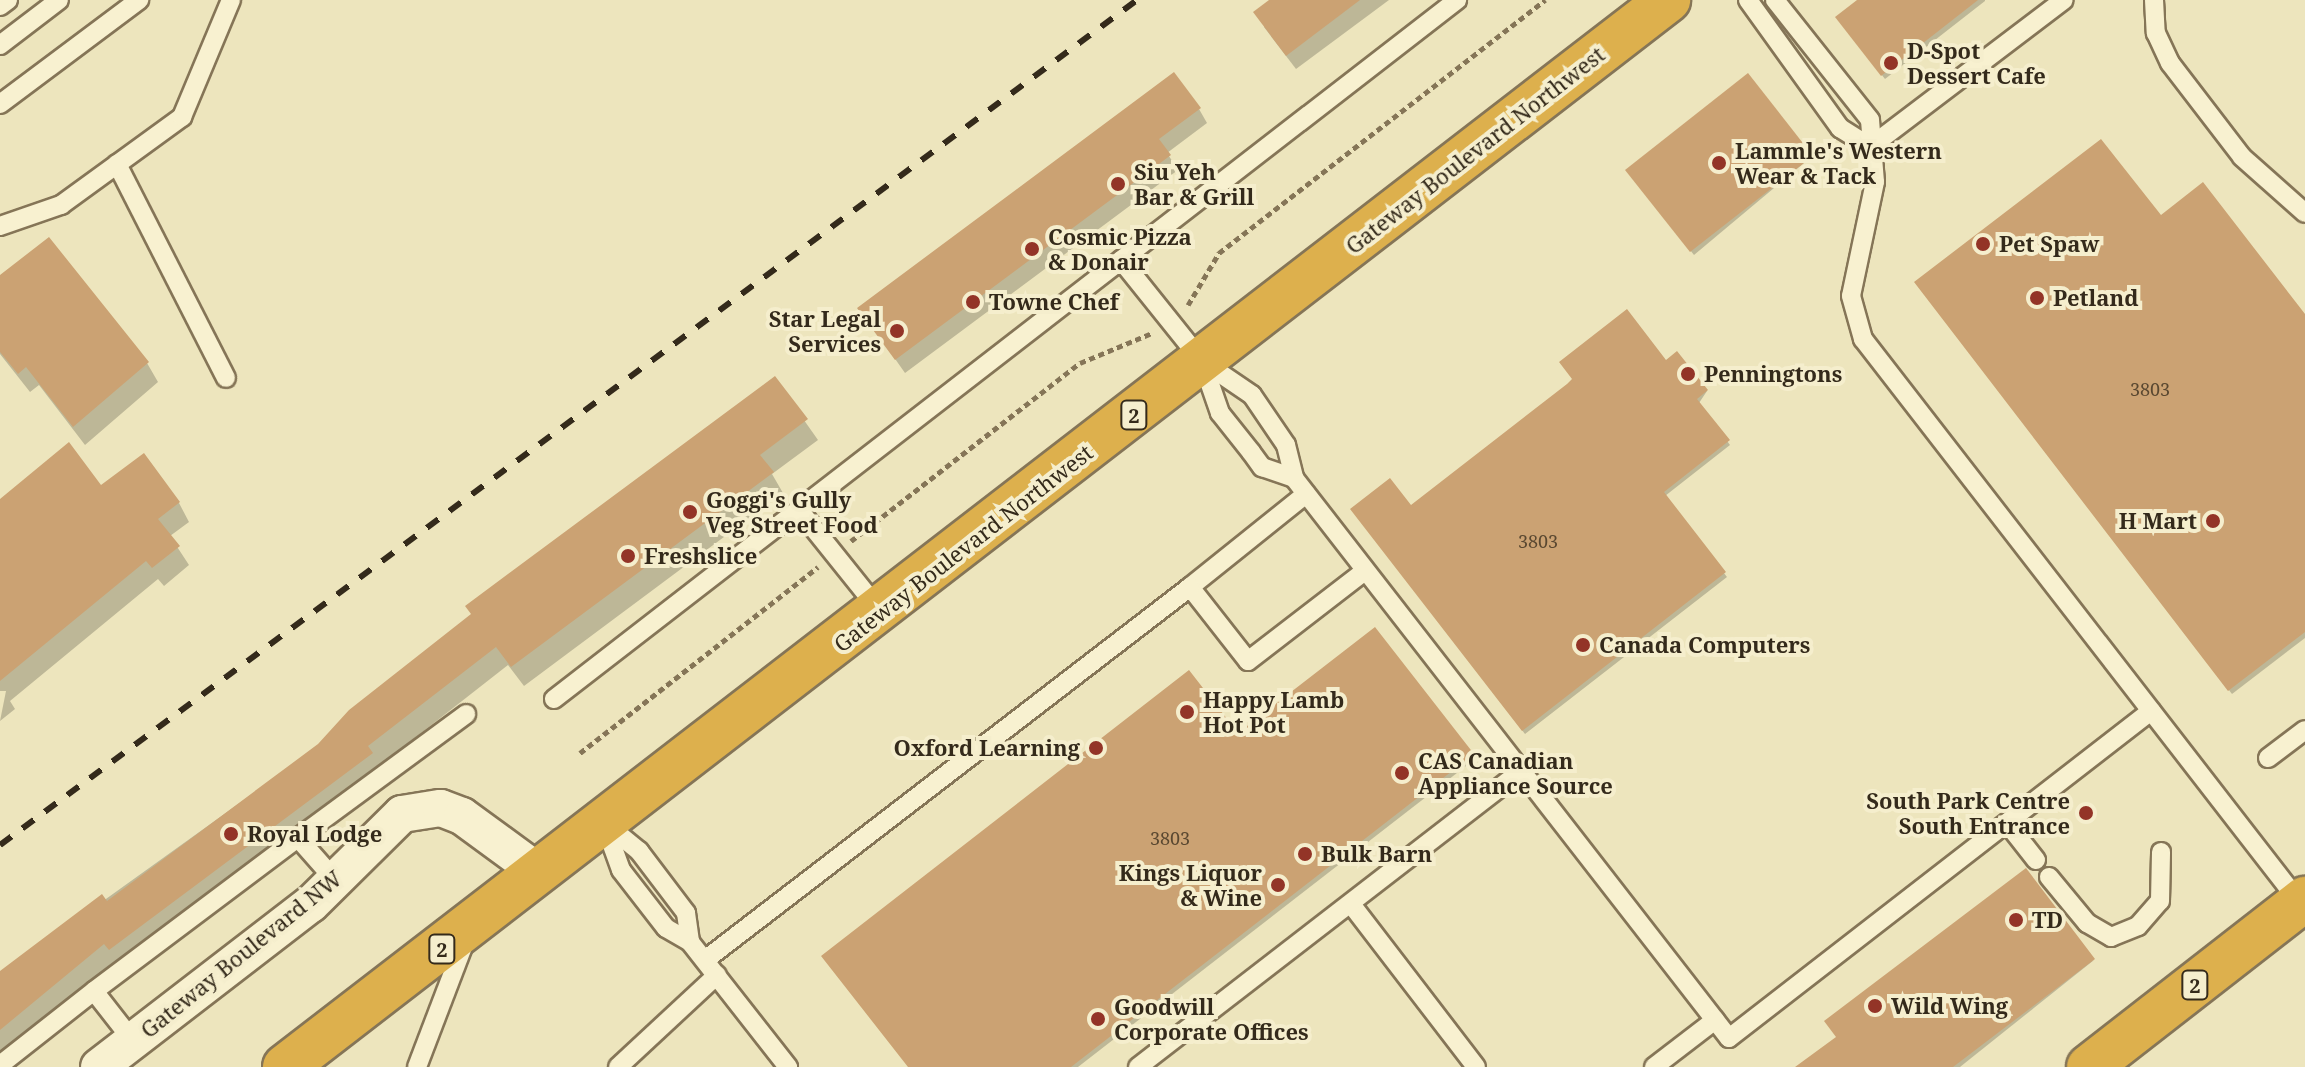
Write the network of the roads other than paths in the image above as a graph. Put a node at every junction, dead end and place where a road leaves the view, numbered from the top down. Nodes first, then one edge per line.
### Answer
1 (8, 0) edge
2 (59, 0) edge
3 (139, 0) edge
4 (231, 0) edge
5 (1457, 0) edge
6 (1668, 0) edge
7 (1748, 0) edge
8 (1775, 0) edge
9 (2064, 0) edge
10 (2154, 0) edge
11 (0, 6) edge
12 (0, 45) edge
13 (0, 104) edge
14 (1870, 147) junction
15 (117, 164) junction
16 (2305, 213) edge
17 (0, 226) edge
18 (1121, 260) junction
19 (1202, 361) junction
20 (226, 378) dead end
21 (1294, 478) junction
22 (1306, 494) junction
23 (799, 510) junction
24 (1365, 571) junction
25 (1190, 587) junction
26 (881, 612) junction
27 (554, 699) dead end
28 (2151, 711) junction
29 (466, 714) dead end
30 (2305, 730) edge
31 (2268, 758) dead end
32 (1521, 771) junction
33 (2007, 823) junction
34 (601, 825) junction
35 (298, 838) junction
36 (2161, 852) dead end
37 (2036, 860) dead end
38 (540, 873) junction
39 (2049, 877) dead end
40 (335, 880) junction
41 (2302, 901) edge
42 (1351, 904) junction
43 (471, 927) junction
44 (690, 942) junction
45 (711, 968) junction
46 (94, 991) junction
47 (1715, 1020) junction
48 (133, 1041) junction
49 (0, 1065) edge
50 (99, 1067) edge
51 (285, 1067) edge
52 (417, 1067) edge
53 (618, 1067) edge
54 (788, 1067) edge
55 (1138, 1067) edge
56 (1476, 1067) edge
57 (1654, 1067) edge
58 (2089, 1067) edge

1 - 11 lane
2 - 12 lane
3 - 13 lane
4 - 15 lane
5 - 18 lane
6 - 19 highway, Gateway Boulevard Northwest / 2
7 - 14 lane
8 - 14 lane
9 - 14 lane
10 - 16 lane
14 - 28 lane
15 - 17 lane
15 - 20 lane
18 - 19 lane
18 - 23 lane
19 - 21 lane
19 - 21 lane
19 - 26 highway, Gateway Boulevard Northwest / 2
21 - 22 lane
22 - 24 lane
22 - 25 lane
23 - 26 lane
23 - 27 lane
24 - 25 lane
24 - 32 lane
25 - 45 lane
26 - 34 highway, Gateway Boulevard Northwest / 2
28 - 33 lane
28 - 41 lane
29 - 35 lane
30 - 31 lane
32 - 42 lane
32 - 47 lane
33 - 37 lane
33 - 47 lane
34 - 38 highway, 2
34 - 44 lane
34 - 44 lane
35 - 40 lane
35 - 46 lane
36 - 39 lane
38 - 40 street, Gateway Boulevard NW
38 - 43 highway, 2
40 - 48 street, Gateway Boulevard NW
41 - 58 highway, 2
42 - 55 lane
42 - 56 lane
43 - 51 highway, 2
43 - 52 lane
44 - 45 lane
45 - 53 lane
45 - 54 lane
46 - 48 lane
46 - 49 lane
47 - 57 lane
48 - 50 street, Gateway Boulevard NW

